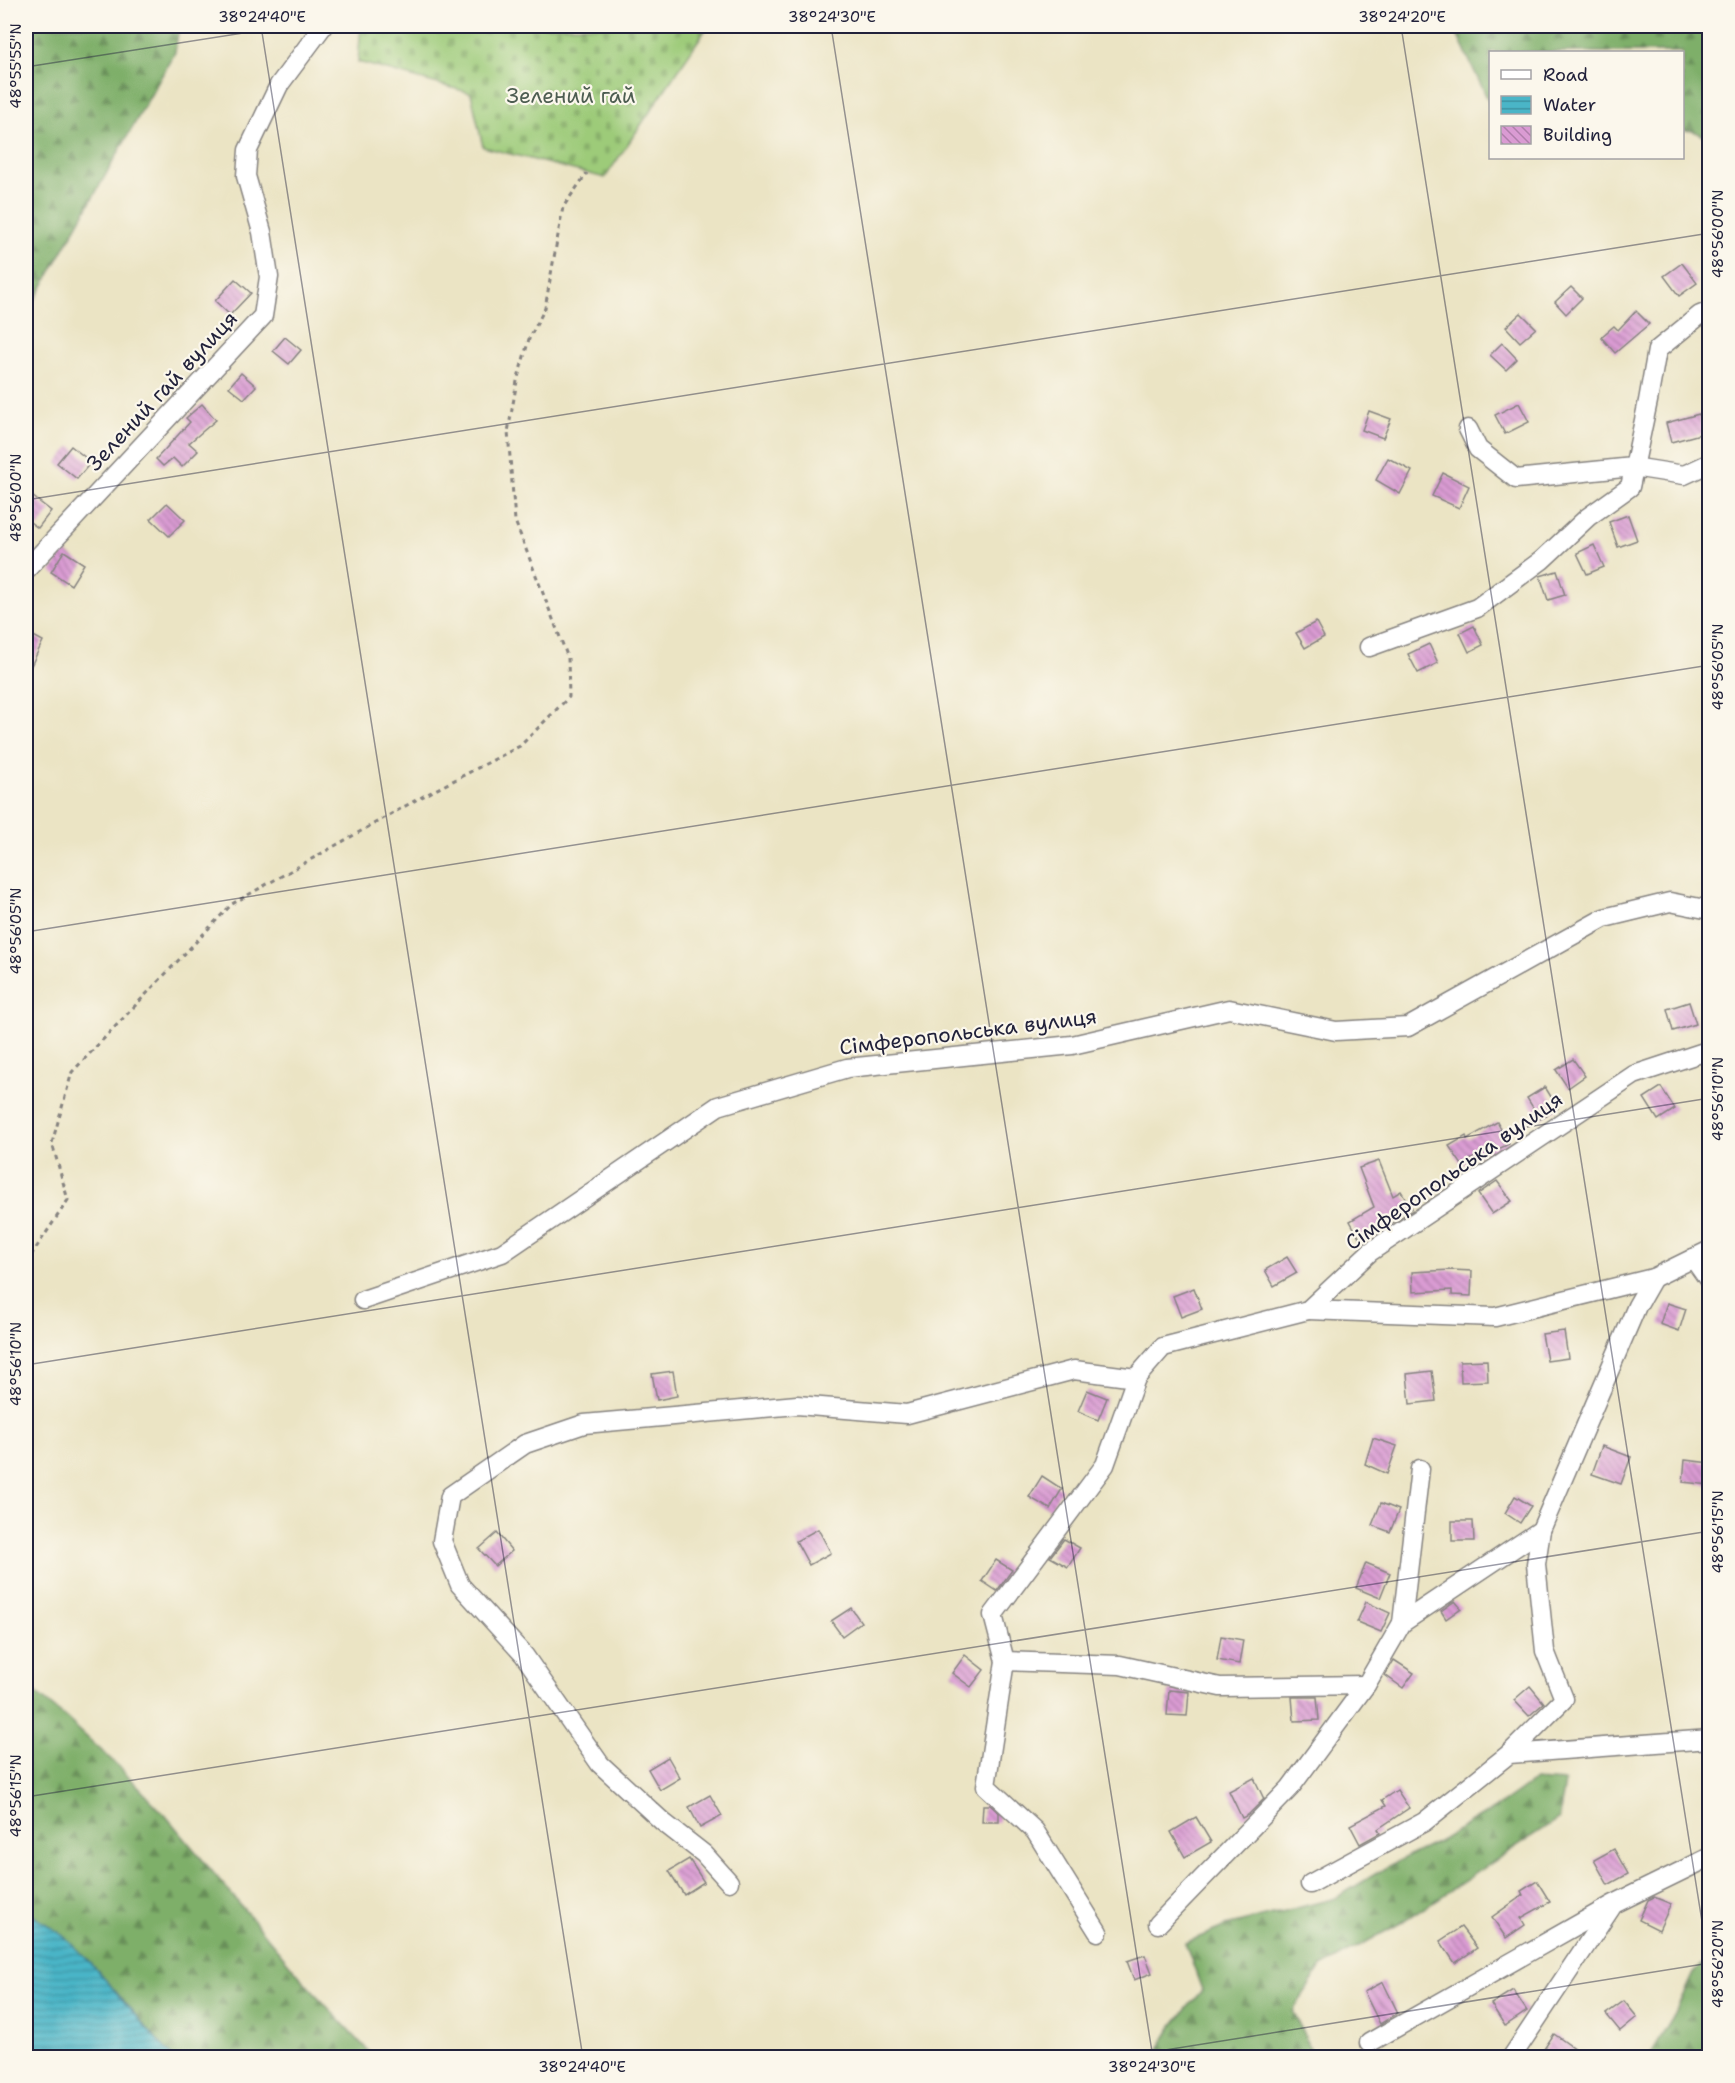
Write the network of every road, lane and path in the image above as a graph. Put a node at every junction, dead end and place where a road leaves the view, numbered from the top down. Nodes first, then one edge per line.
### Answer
1 (323, 26) edge
2 (587, 173) dead end
3 (1710, 311) edge
4 (1468, 429) dead end
5 (1710, 463) edge
6 (1633, 467) junction
7 (26, 570) edge
8 (1369, 647) dead end
9 (1710, 910) edge
10 (1710, 1050) edge
11 (1710, 1250) edge
12 (1693, 1258) junction
13 (26, 1263) edge
14 (1653, 1278) junction
15 (1710, 1282) edge
16 (363, 1300) dead end
17 (1308, 1310) junction
18 (1136, 1378) junction
19 (1420, 1469) dead end
20 (1541, 1530) junction
21 (1402, 1623) junction
22 (1005, 1661) junction
23 (1366, 1685) junction
24 (1710, 1739) edge
25 (1509, 1754) junction
26 (1710, 1857) edge
27 (729, 1882) dead end
28 (1310, 1884) dead end
29 (1614, 1904) junction
30 (1158, 1924) dead end
31 (1098, 1932) dead end
32 (1369, 2043) dead end
33 (1511, 2058) edge

1 - 7 street, Зелений гай вулиця
2 - 13 path
3 - 6 street
4 - 6 street
5 - 6 street
6 - 8 street
9 - 16 street, Сімферопольська вулиця
10 - 17 street, Сімферопольська вулиця
11 - 12 street
12 - 14 street
12 - 15 street
14 - 17 street
14 - 20 street
17 - 18 street, Сімферопольська вулиця
18 - 22 street, Сімферопольська вулиця
18 - 27 street
19 - 21 street
20 - 21 street
20 - 25 street
21 - 23 street
22 - 23 street
22 - 31 street
23 - 30 street
24 - 25 street
25 - 28 street
26 - 29 street
29 - 32 street
29 - 33 street

